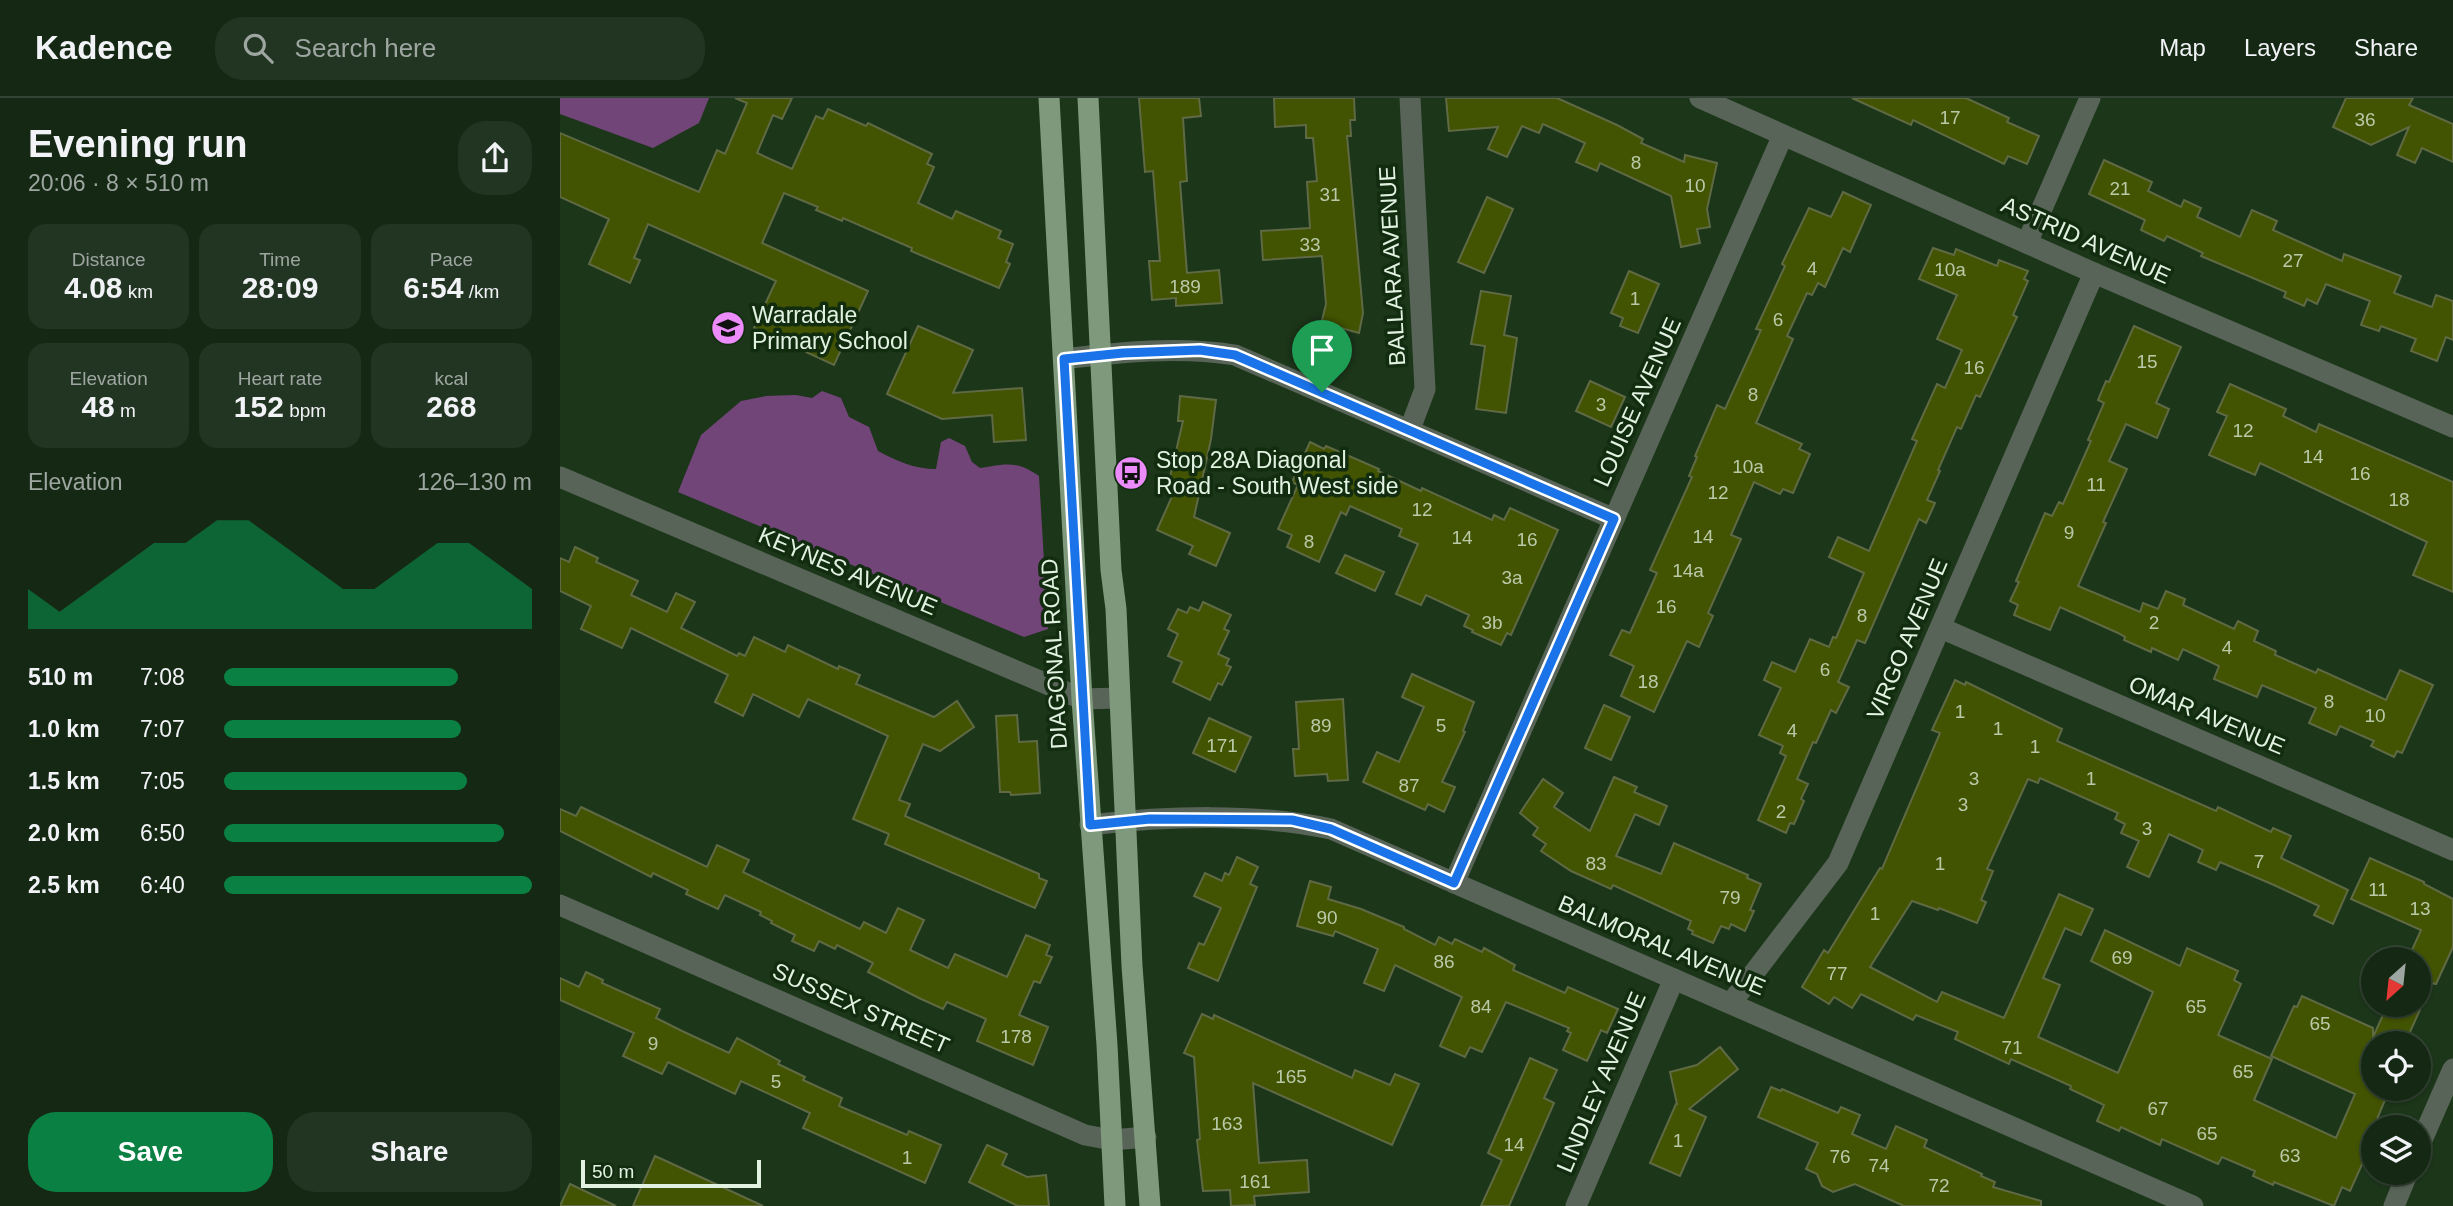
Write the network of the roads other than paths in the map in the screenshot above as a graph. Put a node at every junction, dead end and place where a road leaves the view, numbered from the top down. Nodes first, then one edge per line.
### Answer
1 (1049, 98) edge
2 (1088, 98) edge
3 (1410, 98) edge
4 (1700, 98) edge
5 (2090, 98) edge
6 (1783, 135) junction
7 (2027, 243) junction
8 (2094, 273) junction
9 (1100, 355) junction
10 (1064, 359) junction
11 (2453, 426) edge
12 (1409, 429) junction
13 (560, 477) edge
14 (1614, 519) junction
15 (1941, 628) junction
16 (1119, 698) junction
17 (1083, 699) junction
18 (1126, 821) junction
19 (1090, 825) junction
20 (2453, 850) edge
21 (1454, 883) junction
22 (560, 905) edge
23 (1674, 979) junction
24 (1731, 1003) junction
25 (2453, 1069) edge
26 (2431, 1119) edge
27 (1146, 1138) junction
28 (1112, 1140) junction
29 (2403, 1185) edge
30 (1115, 1206) edge
31 (1150, 1206) edge
32 (1576, 1206) edge
33 (2193, 1206) edge
34 (2394, 1206) edge

1 - 10 main road, DIAGONAL ROAD
2 - 9 main road
3 - 12 street, BALLARA AVENUE
4 - 6 street, ASTRID AVENUE
5 - 7 street
6 - 7 street, ASTRID AVENUE
6 - 14 street, LOUISE AVENUE
7 - 8 street, ASTRID AVENUE
8 - 11 street, ASTRID AVENUE
8 - 15 street, VIRGO AVENUE
9 - 10 street
9 - 12 street
9 - 16 main road
10 - 17 main road, DIAGONAL ROAD
12 - 14 street
13 - 17 street, KEYNES AVENUE
14 - 21 street, LOUISE AVENUE
15 - 20 street, OMAR AVENUE
15 - 24 street, VIRGO AVENUE
16 - 17 street, KEYNES AVENUE
16 - 18 main road
17 - 19 main road, DIAGONAL ROAD
18 - 19 street, BALMORAL AVENUE
18 - 21 street, BALMORAL AVENUE
18 - 27 main road
19 - 28 main road, DIAGONAL ROAD
21 - 23 street, BALMORAL AVENUE
22 - 28 street, SUSSEX STREET
23 - 24 street, BALMORAL AVENUE
23 - 32 street, LINDLEY AVENUE
24 - 33 street, BALMORAL AVENUE
25 - 26 street
27 - 28 street, SUSSEX STREET
27 - 31 main road
28 - 30 main road, DIAGONAL ROAD
29 - 34 street

